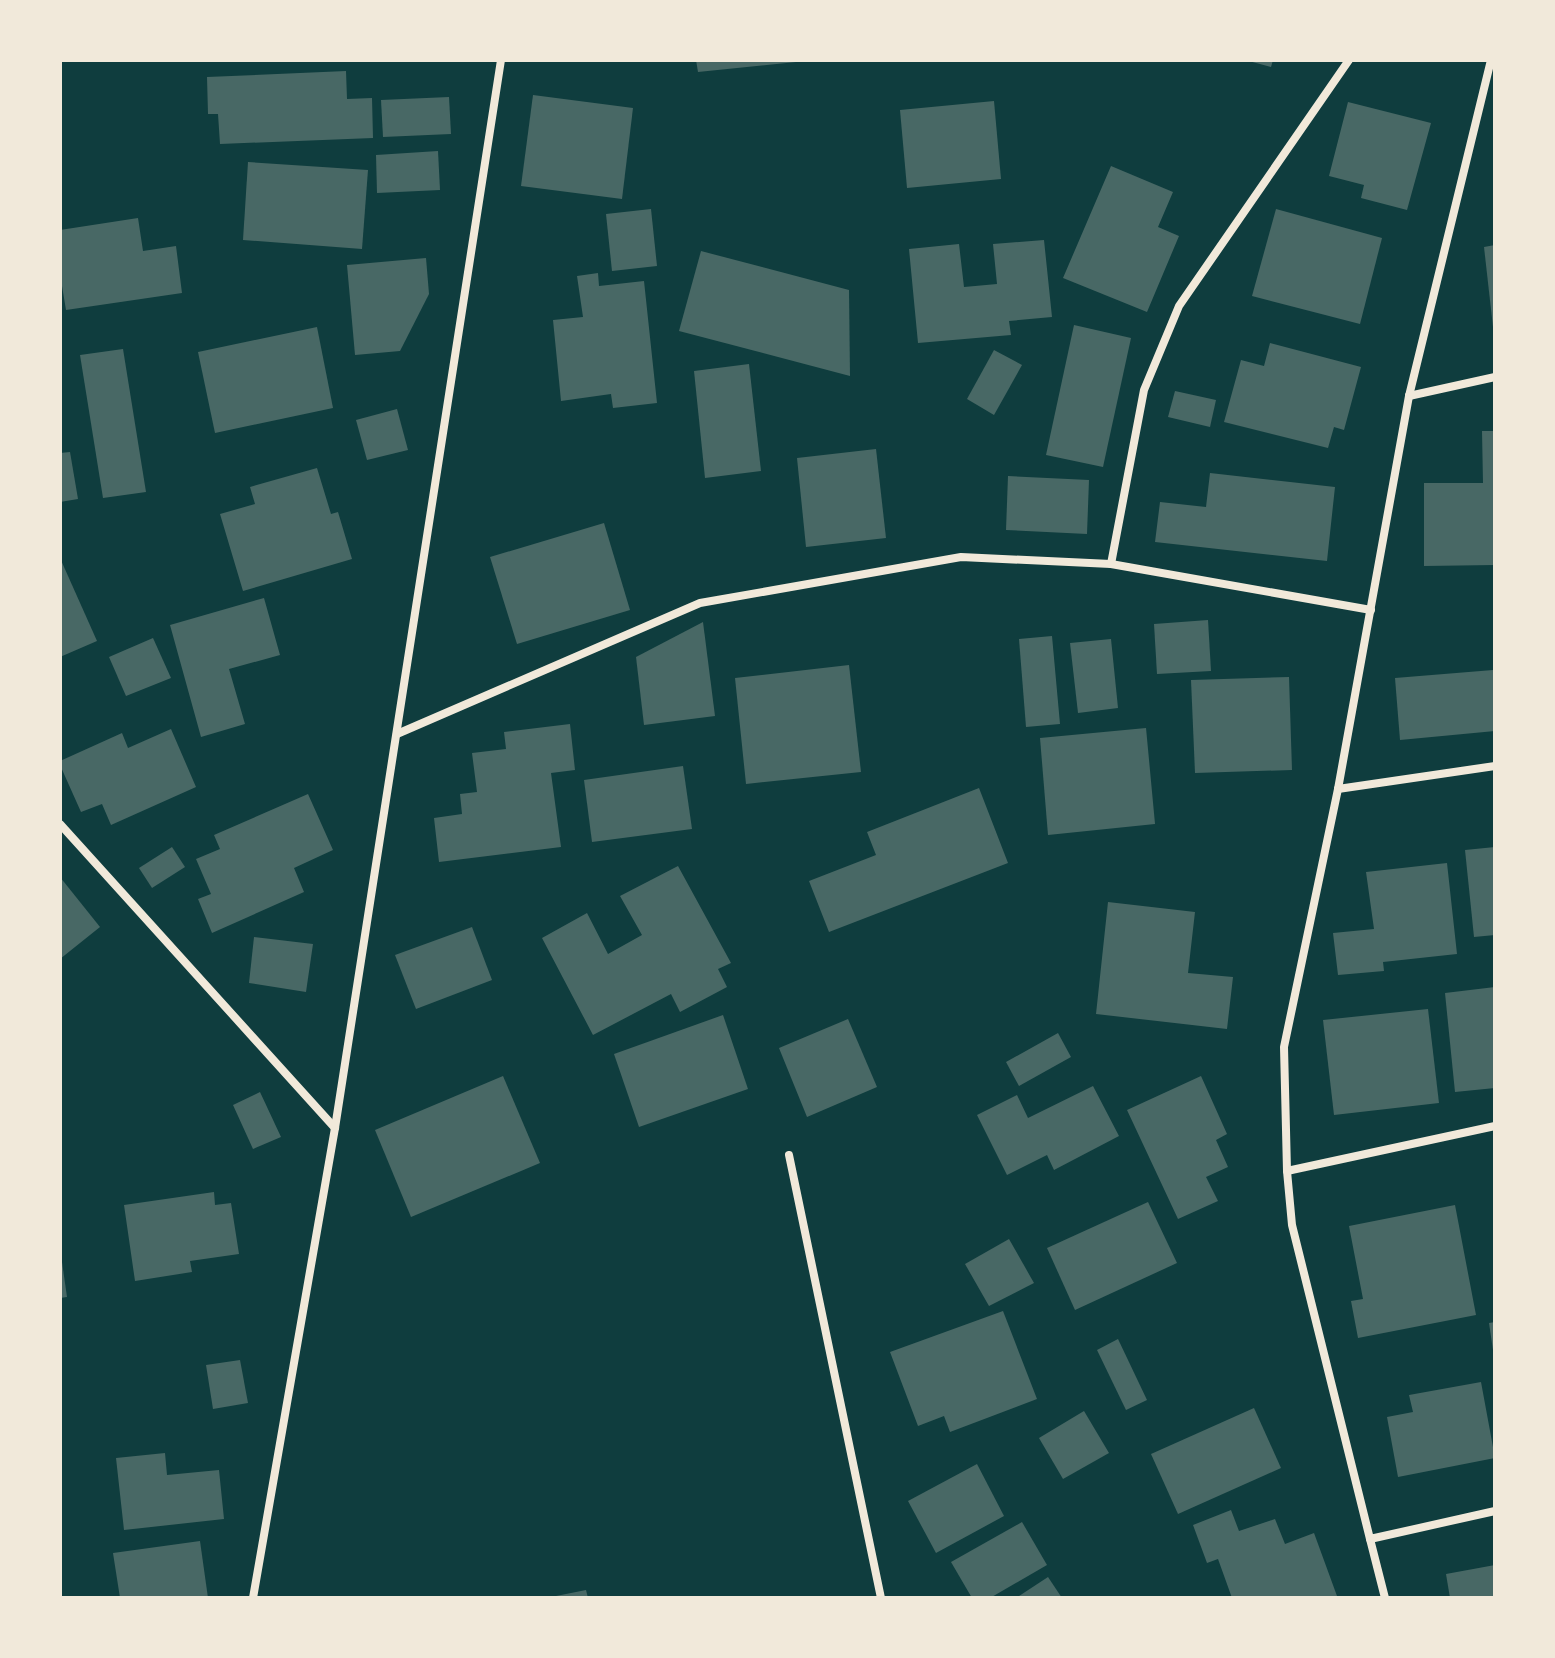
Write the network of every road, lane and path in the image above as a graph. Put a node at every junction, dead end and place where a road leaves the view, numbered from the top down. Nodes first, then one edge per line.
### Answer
1 (501, 60) edge
2 (1349, 60) edge
3 (1491, 60) edge
4 (1495, 377) edge
5 (1409, 396) junction
6 (1111, 564) junction
7 (1371, 610) junction
8 (397, 734) junction
9 (1495, 766) edge
10 (1338, 789) junction
11 (60, 824) edge
12 (1495, 1126) edge
13 (335, 1128) junction
14 (789, 1155) dead end
15 (1287, 1171) junction
16 (1495, 1511) edge
17 (1370, 1539) junction
18 (253, 1598) edge
19 (881, 1598) edge
20 (1385, 1598) edge

1 - 8 street
2 - 6 street
3 - 5 street
4 - 5 street
5 - 7 street
6 - 7 street
6 - 8 street
7 - 10 street
8 - 13 street
9 - 10 street
10 - 15 street
11 - 13 street
12 - 15 street
13 - 18 street
14 - 19 street
15 - 17 street
16 - 17 street
17 - 20 street

